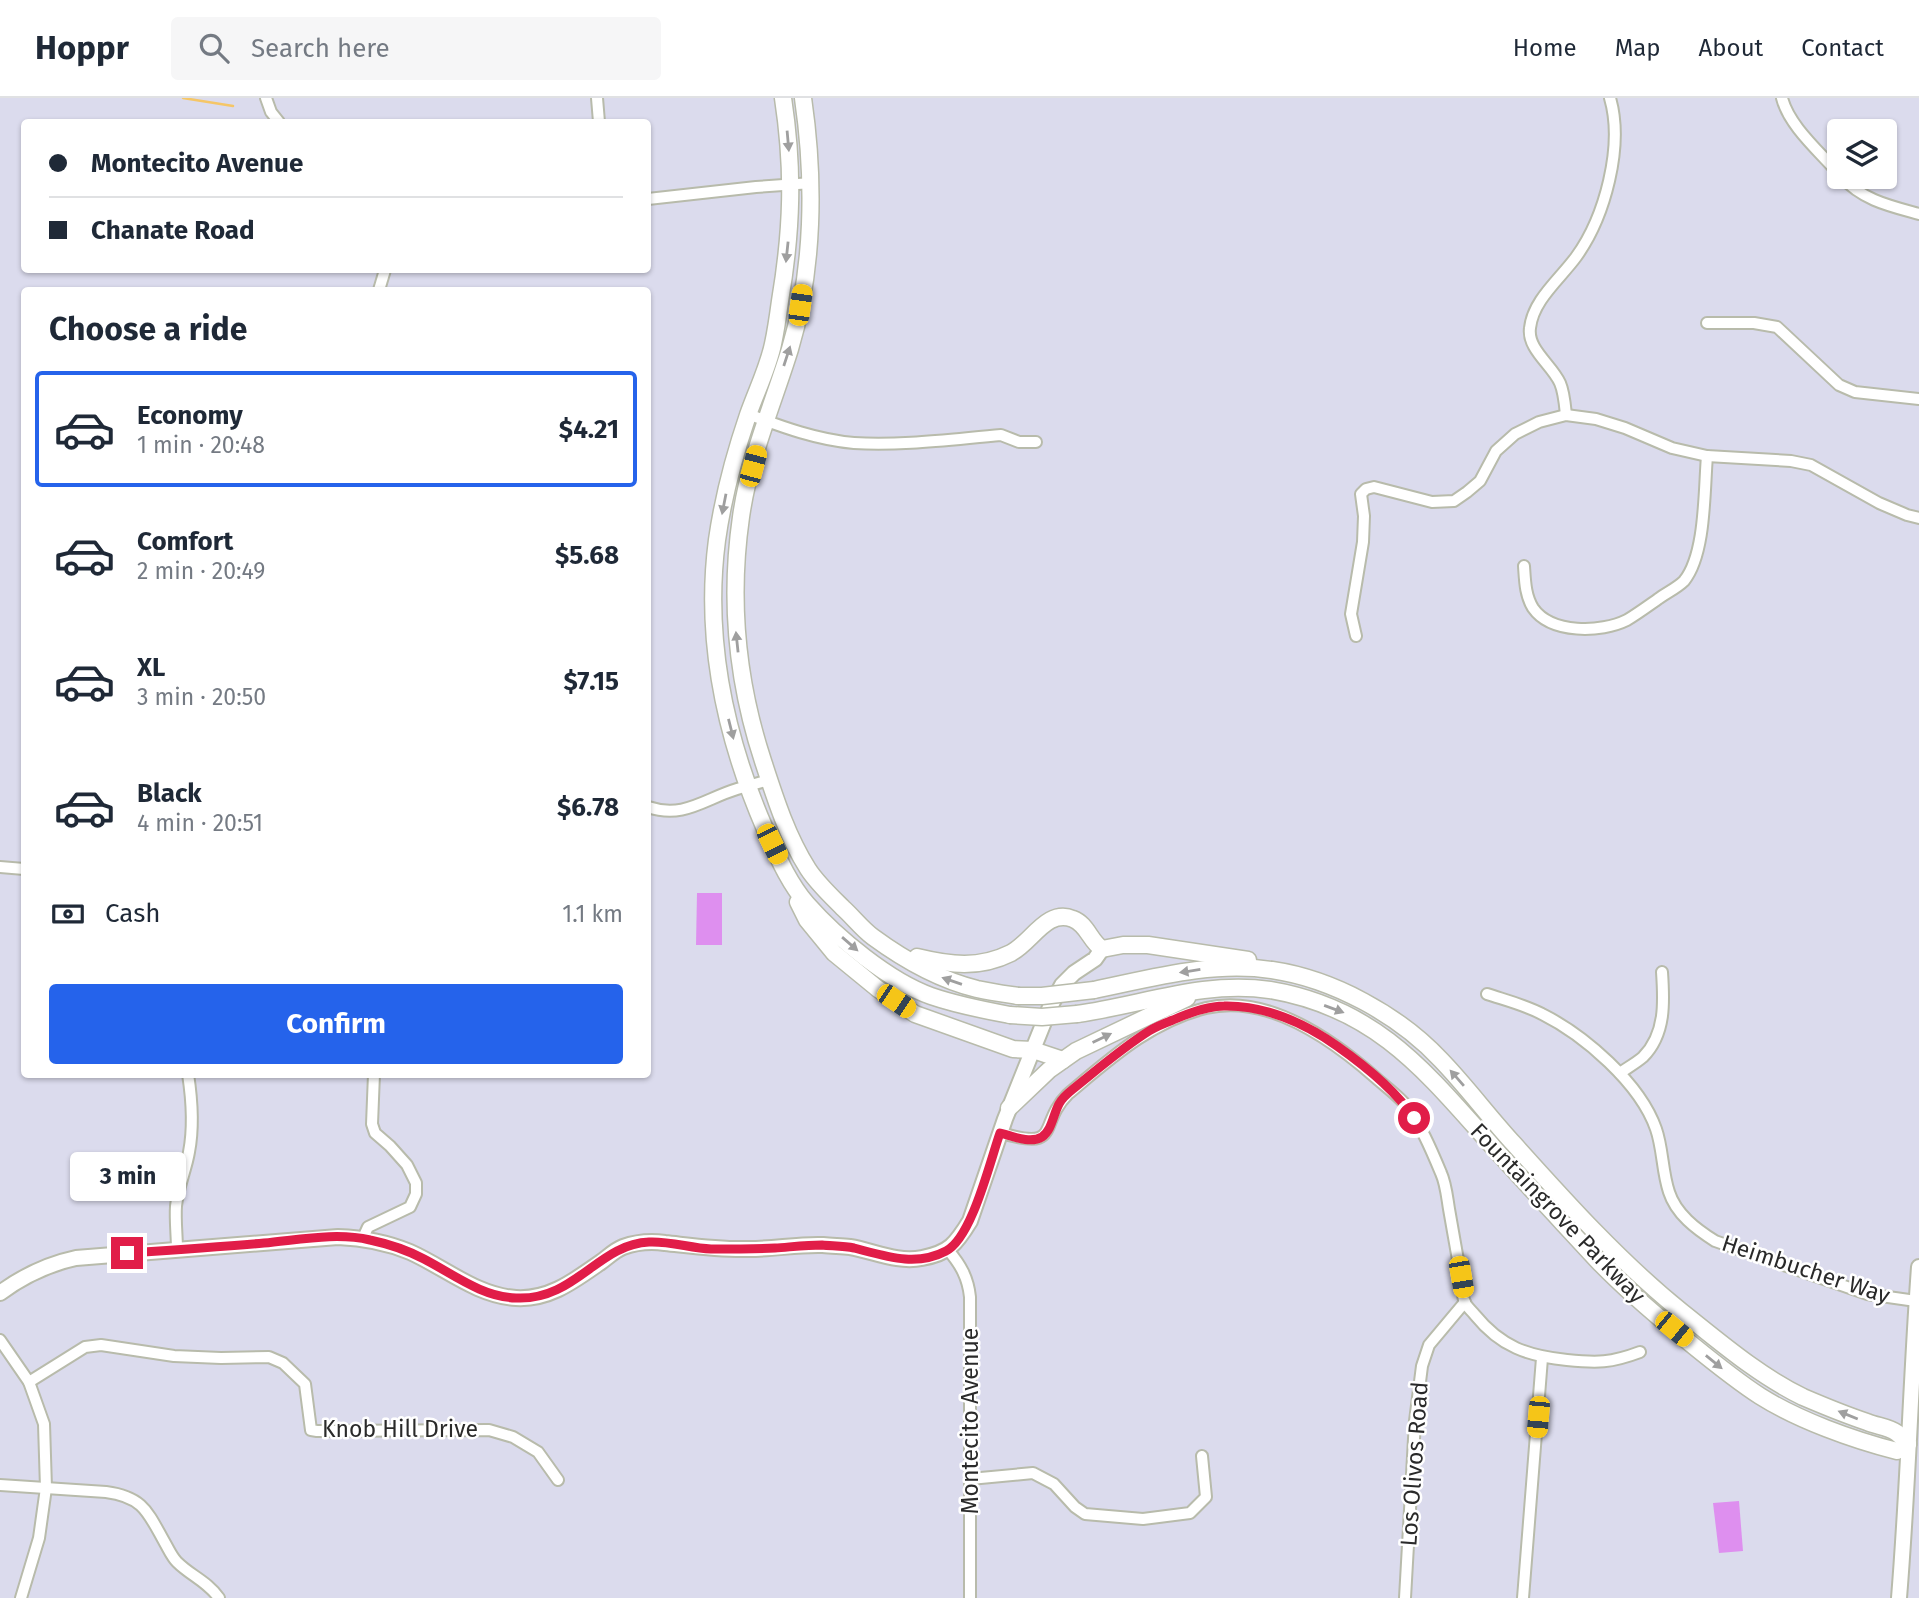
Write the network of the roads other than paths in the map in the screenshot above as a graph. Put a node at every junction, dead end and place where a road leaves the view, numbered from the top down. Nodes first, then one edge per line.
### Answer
1 (266, 98) edge
2 (597, 98) edge
3 (783, 98) edge
4 (803, 98) edge
5 (1610, 98) edge
6 (1782, 98) edge
7 (277, 119) edge
8 (599, 119) edge
9 (1827, 160) edge
10 (812, 183) junction
11 (791, 184) junction
12 (1855, 189) edge
13 (651, 199) edge
14 (1919, 214) edge
15 (1707, 323) dead end
16 (1919, 399) edge
17 (748, 414) junction
18 (1566, 415) junction
19 (766, 421) junction
20 (1036, 442) dead end
21 (1707, 456) junction
22 (1919, 518) edge
23 (1524, 566) dead end
24 (1356, 636) dead end
25 (769, 780) junction
26 (747, 787) junction
27 (651, 808) edge
28 (0, 867) edge
29 (21, 869) edge
30 (788, 877) junction
31 (872, 936) junction
32 (1102, 949) junction
33 (1662, 972) dead end
34 (1300, 977) junction
35 (1233, 987) junction
36 (1486, 994) dead end
37 (1033, 1050) junction
38 (1063, 1060) junction
39 (1620, 1073) junction
40 (189, 1078) edge
41 (374, 1078) edge
42 (1009, 1108) junction
43 (1000, 1133) junction
44 (363, 1238) junction
45 (177, 1250) junction
46 (948, 1250) junction
47 (1919, 1267) edge
48 (0, 1293) edge
49 (1916, 1301) junction
50 (1465, 1302) junction
51 (0, 1339) edge
52 (1640, 1352) dead end
53 (1542, 1358) junction
54 (29, 1382) junction
55 (1914, 1445) edge
56 (1202, 1456) dead end
57 (970, 1479) junction
58 (558, 1480) dead end
59 (0, 1485) edge
60 (46, 1488) junction
61 (21, 1598) edge
62 (219, 1598) edge
63 (970, 1598) edge
64 (1405, 1598) edge
65 (1523, 1598) edge
66 (1899, 1598) edge

1 - 7 street
2 - 8 street
3 -> 11 main road, Fountaingrove Parkway
4 - 10 main road, Fountaingrove Parkway
5 - 18 street
6 - 9 street
10 - 11 street
19 -> 10 main road, Fountaingrove Parkway
11 - 13 street
11 -> 17 main road, Fountaingrove Parkway
12 - 14 street
15 - 16 street
17 - 19 street
17 -> 26 main road, Fountaingrove Parkway
18 - 21 street
18 - 24 street
19 - 20 street
25 -> 19 main road, Fountaingrove Parkway
21 - 22 street
21 - 23 street
25 - 26 street
25 - 31 main road, Fountaingrove Parkway
26 - 27 street
26 - 30 main road, Fountaingrove Parkway
28 - 29 street
30 -> 35 main road, Fountaingrove Parkway, bridge
30 - 37 main road
31 - 32 main road
34 -> 31 main road, Fountaingrove Parkway, bridge
32 - 34 main road
32 - 37 street
33 - 39 street
55 -> 34 main road, Fountaingrove Parkway
38 -> 35 main road
35 -> 55 main road, Fountaingrove Parkway
36 - 39 street, Heimbucher Way
37 - 38 main road
37 - 42 street
38 - 42 main road
39 - 49 street, Heimbucher Way
40 - 45 street
41 - 44 street
42 - 43 street
43 - 46 street
43 - 50 street
44 - 45 street
44 - 46 street
45 - 48 street
46 - 57 street, Montecito Avenue
47 - 49 street
49 - 55 street
50 - 53 street
50 - 64 street, Los Olivos Road
51 - 54 street
52 - 53 street
53 - 65 street
54 - 58 street, Knob Hill Drive
54 - 60 street
55 - 66 street
56 - 57 street
57 - 63 street, Montecito Avenue
59 - 60 street
60 - 61 street
60 - 62 street

